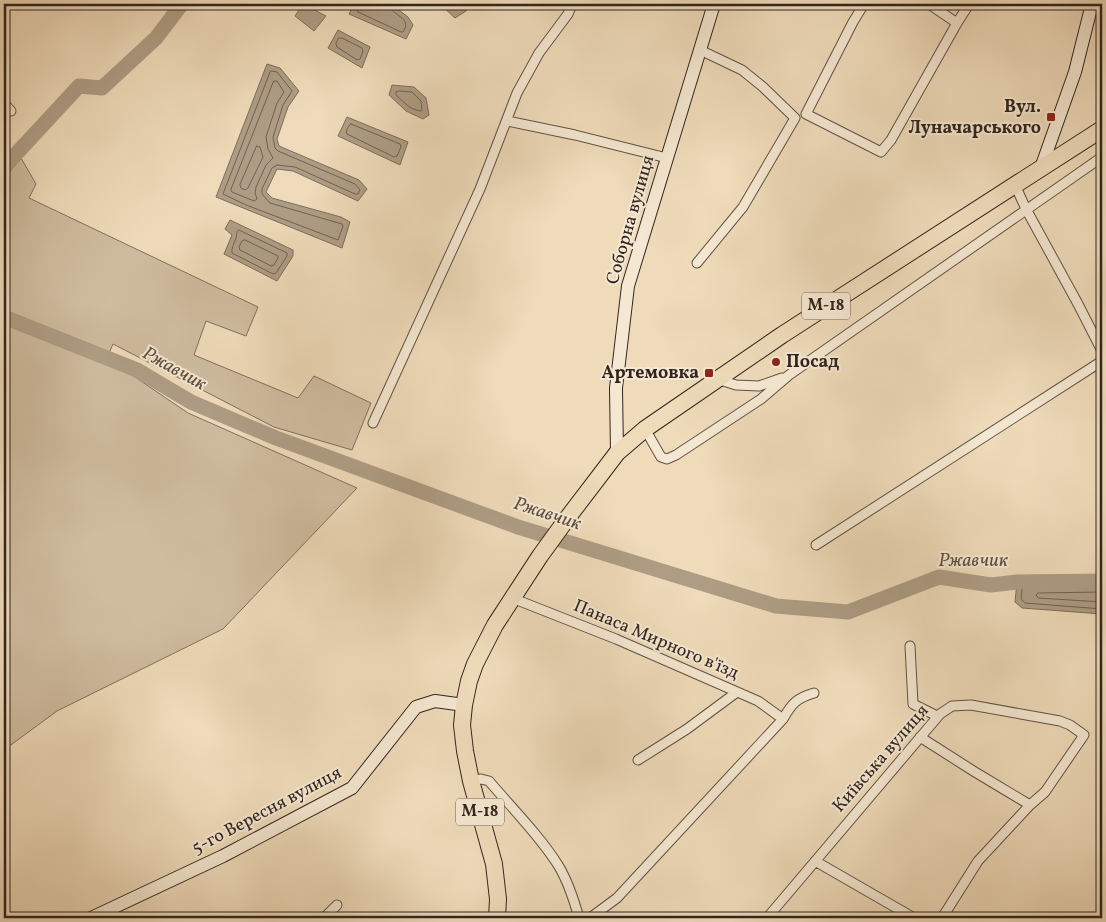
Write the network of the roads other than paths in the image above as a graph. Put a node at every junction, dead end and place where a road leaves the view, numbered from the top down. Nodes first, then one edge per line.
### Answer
1 (572, 4) edge
2 (714, 4) edge
3 (864, 4) edge
4 (929, 4) edge
5 (969, 4) edge
6 (1092, 4) edge
7 (957, 23) junction
8 (700, 50) junction
9 (4, 103) edge
10 (12, 111) dead end
11 (806, 114) junction
12 (795, 118) junction
13 (506, 121) junction
14 (1102, 129) edge
15 (1102, 157) edge
16 (667, 158) junction
17 (1041, 168) junction
18 (1015, 185) junction
19 (1026, 209) junction
20 (696, 263) dead end
21 (1102, 351) edge
22 (1102, 361) edge
23 (789, 375) junction
24 (717, 379) junction
25 (373, 423) dead end
26 (645, 430) junction
27 (617, 453) junction
28 (816, 545) dead end
29 (512, 598) junction
30 (910, 646) dead end
31 (737, 692) junction
32 (814, 693) dead end
33 (464, 705) junction
34 (938, 716) junction
35 (783, 719) junction
36 (920, 736) junction
37 (638, 760) dead end
38 (471, 780) junction
39 (1030, 805) junction
40 (815, 861) junction
41 (337, 906) dead end
42 (91, 918) edge
43 (324, 918) edge
44 (497, 918) edge
45 (579, 918) edge
46 (590, 918) edge
47 (767, 918) edge
48 (914, 918) edge
49 (942, 918) edge

1 - 13 street
2 - 8 street, Соборна вулиця
3 - 11 street
4 - 7 street
5 - 7 street
6 - 17 street
7 - 11 street
8 - 12 street
8 - 16 street, Соборна вулиця
9 - 10 street
11 - 12 street
12 - 20 street
13 - 16 street
13 - 25 street
14 - 17 highway, М-18
15 - 19 street
16 - 27 street, Соборна вулиця
17 - 18 highway, М-18
18 - 19 street
18 - 24 highway, М-18
19 - 21 street
19 - 23 street
22 - 28 street
23 - 24 street
23 - 26 street
24 - 26 highway, М-18
26 - 27 highway, М-18
27 - 29 highway, М-18
29 - 31 street, Панаса Мирного в'їзд
29 - 33 highway, М-18
30 - 34 street
31 - 35 street, Панаса Мирного в'їзд
31 - 37 street
32 - 35 street
33 - 38 highway, М-18
33 - 42 street, 5-го Вересня вулиця
34 - 36 street, Київська вулиця
34 - 39 street, Київська вулиця
35 - 46 street
36 - 39 street
36 - 40 street, Київська вулиця
38 - 44 highway, М-18
38 - 45 street
39 - 49 street
40 - 47 street, Київська вулиця
40 - 48 street
41 - 43 street

